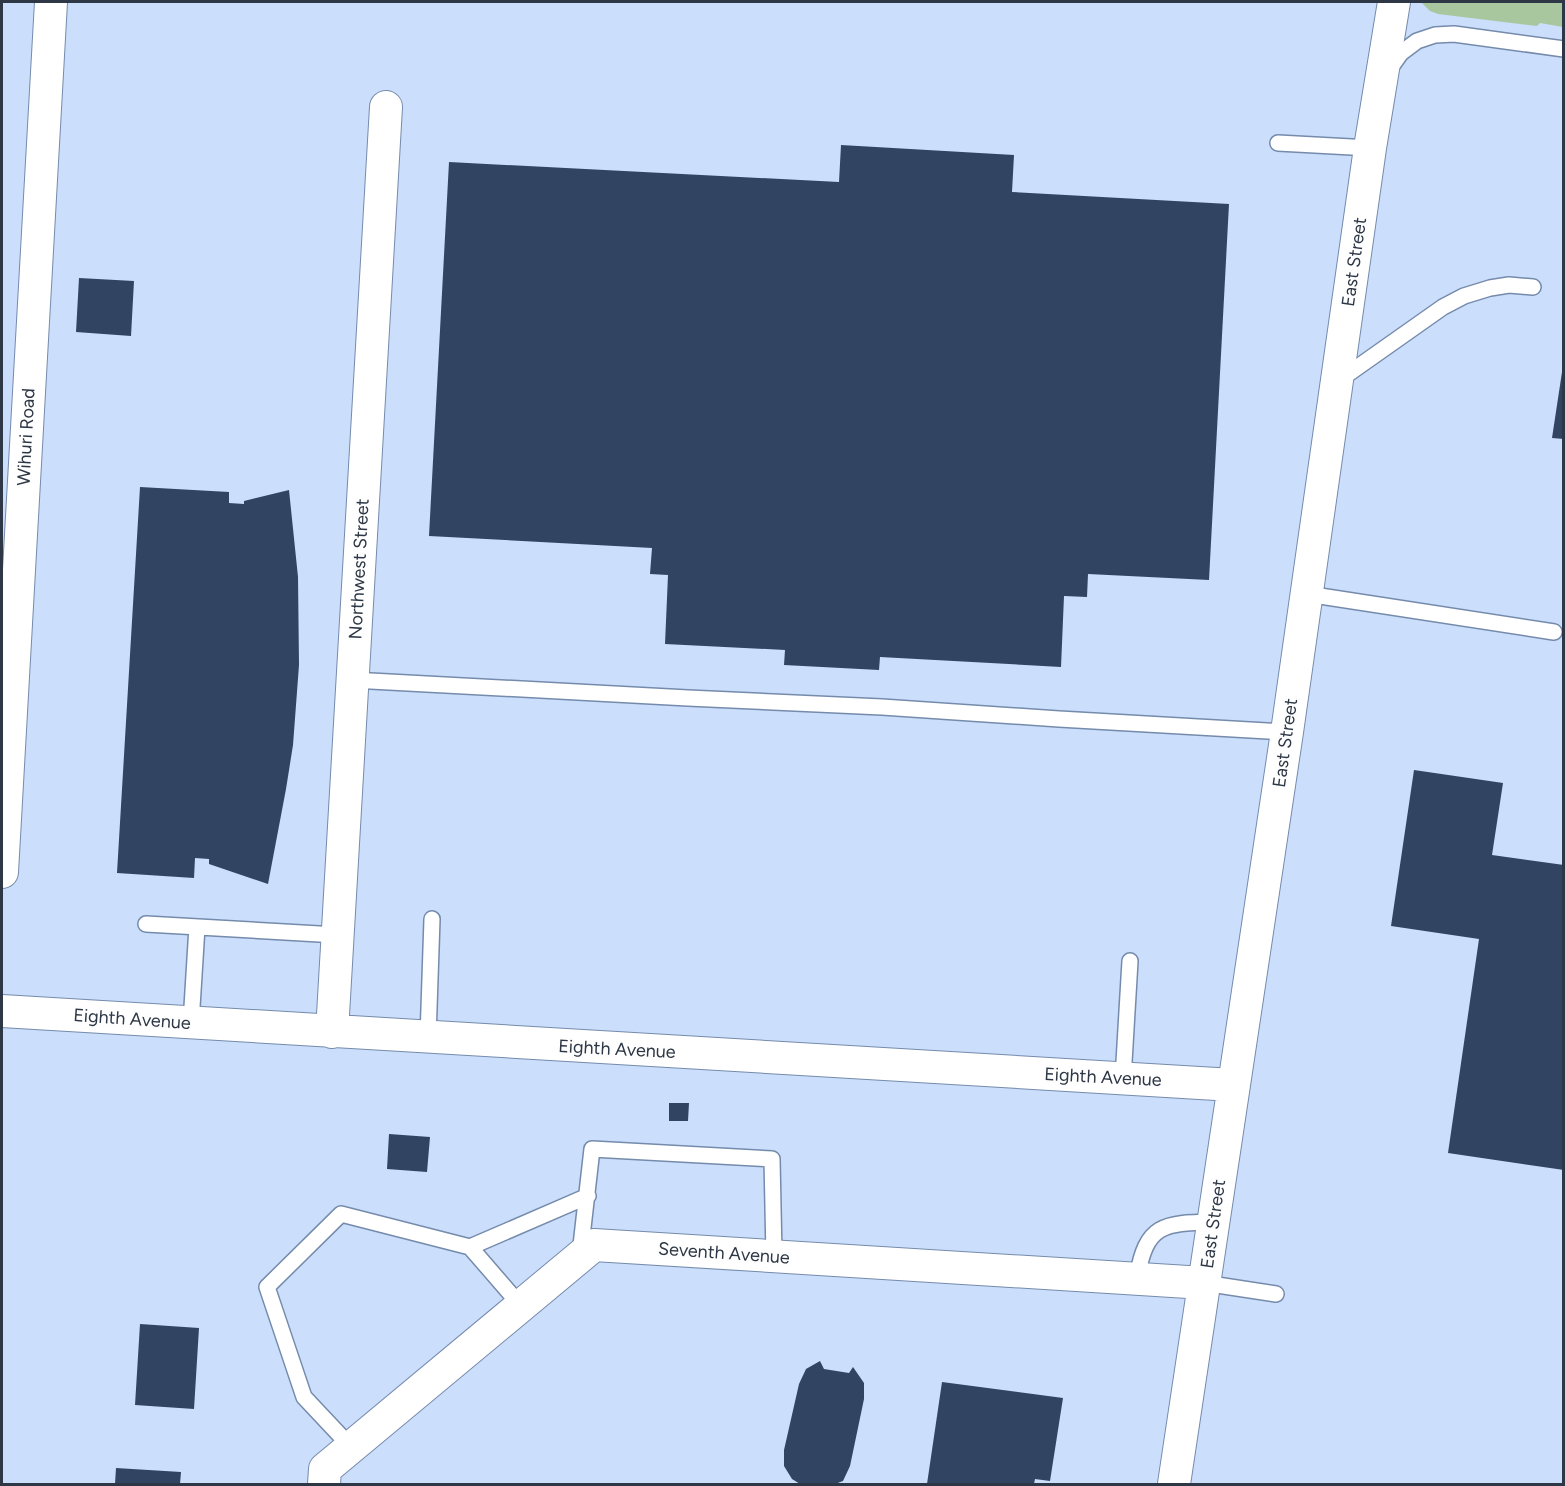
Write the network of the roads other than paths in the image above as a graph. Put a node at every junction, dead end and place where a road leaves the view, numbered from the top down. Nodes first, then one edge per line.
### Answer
1 (51, 2) edge
2 (1394, 2) edge
3 (1563, 49) edge
4 (1382, 79) junction
5 (386, 107) dead end
6 (1278, 143) dead end
7 (1370, 148) junction
8 (1533, 287) dead end
9 (1337, 382) junction
10 (1307, 594) junction
11 (1554, 632) dead end
12 (352, 680) junction
13 (1287, 732) junction
14 (3, 827) edge
15 (2, 872) edge
16 (432, 919) dead end
17 (146, 924) dead end
18 (197, 927) junction
19 (337, 935) junction
20 (1130, 962) dead end
21 (2, 1011) edge
22 (191, 1023) junction
23 (332, 1032) junction
24 (428, 1038) junction
25 (1123, 1078) junction
26 (1233, 1085) junction
27 (588, 1196) junction
28 (1213, 1222) junction
29 (470, 1247) junction
30 (774, 1256) junction
31 (580, 1257) junction
32 (1137, 1278) junction
33 (1204, 1283) junction
34 (1276, 1294) dead end
35 (521, 1306) junction
36 (351, 1448) junction
37 (324, 1477) edge
38 (1174, 1485) edge

1 - 14 street, Wihuri Road
2 - 4 street, East Street
3 - 4 lane
4 - 7 street, East Street
5 - 12 street, Northwest Street
6 - 7 lane
7 - 9 street, East Street
8 - 9 lane
9 - 10 street, East Street
10 - 11 lane
10 - 13 street, East Street
12 - 13 lane
12 - 19 street, Northwest Street
13 - 26 street, East Street
14 - 15 street, Wihuri Road
16 - 24 lane
17 - 18 lane
18 - 19 lane
18 - 22 lane
19 - 23 street, Northwest Street
20 - 25 lane
21 - 22 street, Eighth Avenue
22 - 23 street, Eighth Avenue
23 - 24 street, Eighth Avenue
24 - 25 street, Eighth Avenue
25 - 26 street, Eighth Avenue
26 - 28 street, East Street
27 - 29 lane
27 - 30 lane
27 - 31 lane
28 - 32 lane
28 - 33 street, East Street
29 - 35 lane
29 - 36 lane
30 - 31 street, Seventh Avenue
30 - 32 street, Seventh Avenue
31 - 35 street, Seventh Avenue
32 - 33 street, Seventh Avenue
33 - 34 lane
33 - 38 street, East Street
35 - 36 street, Seventh Avenue
36 - 37 street, Seventh Avenue

